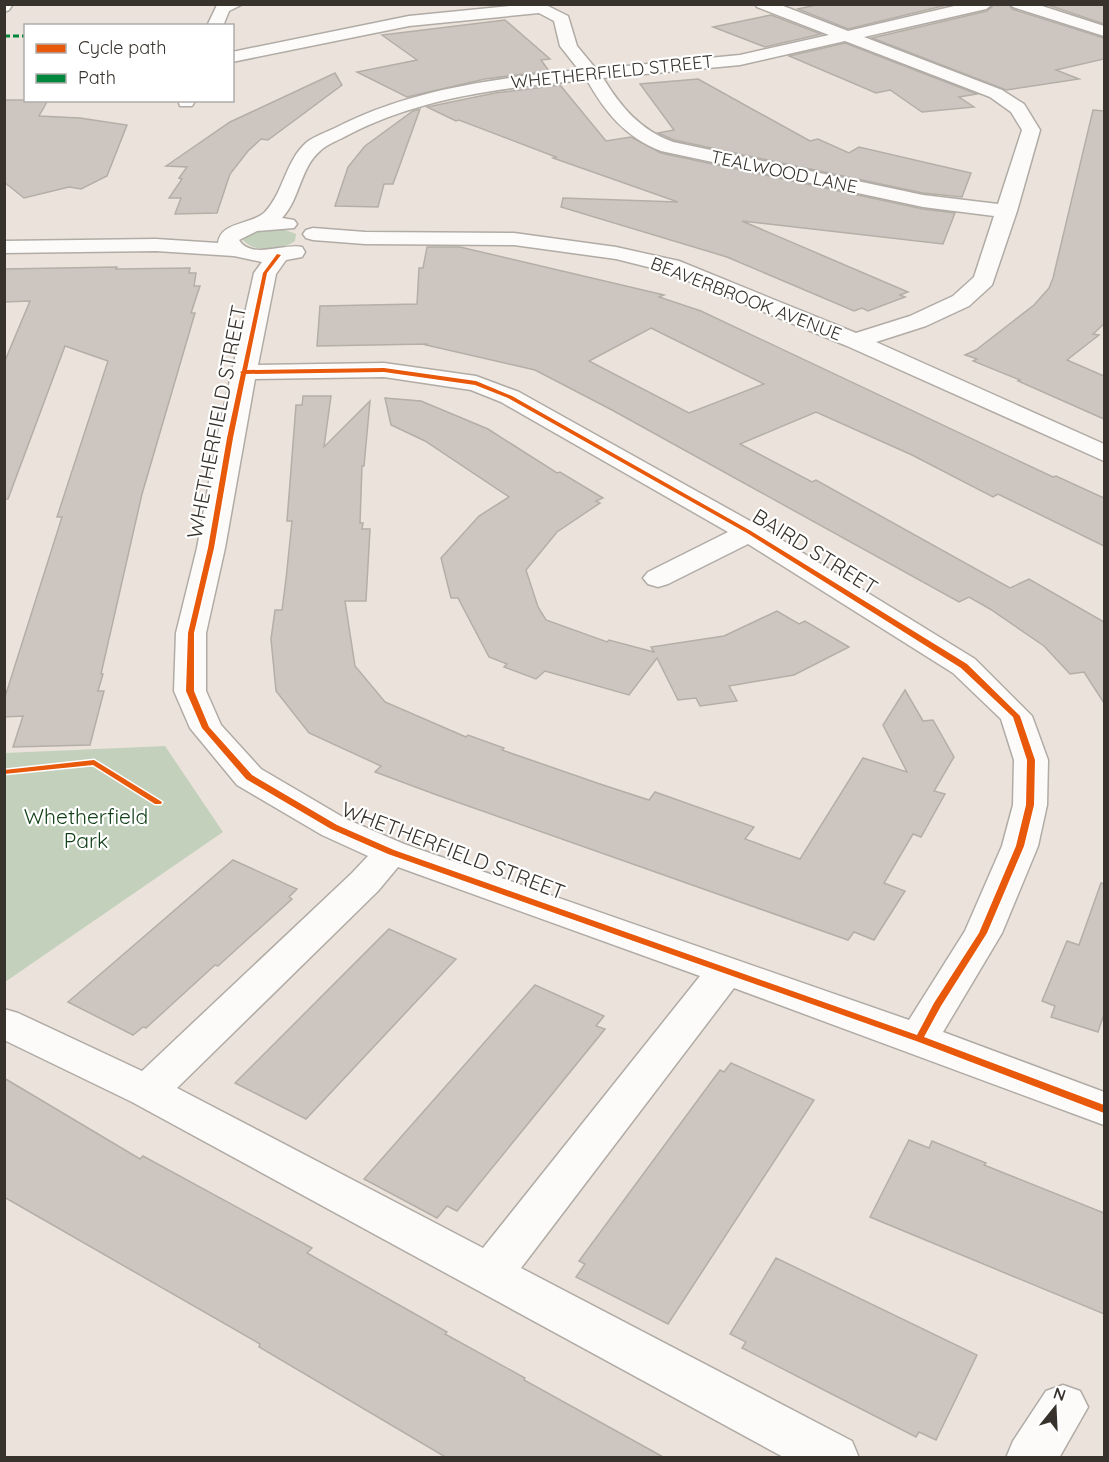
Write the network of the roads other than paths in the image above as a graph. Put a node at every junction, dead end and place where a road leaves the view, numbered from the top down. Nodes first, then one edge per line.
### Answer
1 (236, 4) edge
2 (762, 4) edge
3 (986, 4) edge
4 (1018, 4) edge
5 (541, 6) edge
6 (216, 24) edge
7 (1104, 31) edge
8 (846, 36) junction
9 (234, 57) edge
10 (592, 75) junction
11 (280, 208) junction
12 (1007, 211) junction
13 (265, 224) junction
14 (307, 235) junction
15 (4, 248) edge
16 (253, 253) junction
17 (855, 341) junction
18 (243, 372) junction
19 (1104, 453) edge
20 (749, 532) junction
21 (658, 578) dead end
22 (391, 852) junction
23 (726, 971) junction
24 (4, 1023) edge
25 (919, 1039) junction
26 (147, 1091) junction
27 (1104, 1109) edge
28 (490, 1274) junction
29 (1063, 1407) dead end
30 (834, 1458) edge
31 (1031, 1458) edge

1 - 6 street
2 - 8 street
3 - 8 street, WHETHERFIELD STREET
4 - 7 street
5 - 9 street
5 - 10 street, TEALWOOD LANE
8 - 10 street, WHETHERFIELD STREET
8 - 12 street
10 - 11 street, WHETHERFIELD STREET
10 - 12 street, TEALWOOD LANE
11 - 13 street, WHETHERFIELD STREET
11 - 14 street
12 - 17 street
13 - 14 street
13 - 16 street
14 - 16 street
14 - 17 street, BEAVERBROOK AVENUE
15 - 16 street
16 - 18 street, WHETHERFIELD STREET
17 - 19 street, BEAVERBROOK AVENUE
18 - 20 street, BAIRD STREET
18 - 22 street, WHETHERFIELD STREET
20 - 21 street
20 - 25 street, BAIRD STREET
22 - 23 street, WHETHERFIELD STREET
22 - 26 street
23 - 25 street, WHETHERFIELD STREET
23 - 28 street
24 - 26 street
25 - 27 street, WHETHERFIELD STREET
26 - 28 street
28 - 30 street
29 - 31 street

